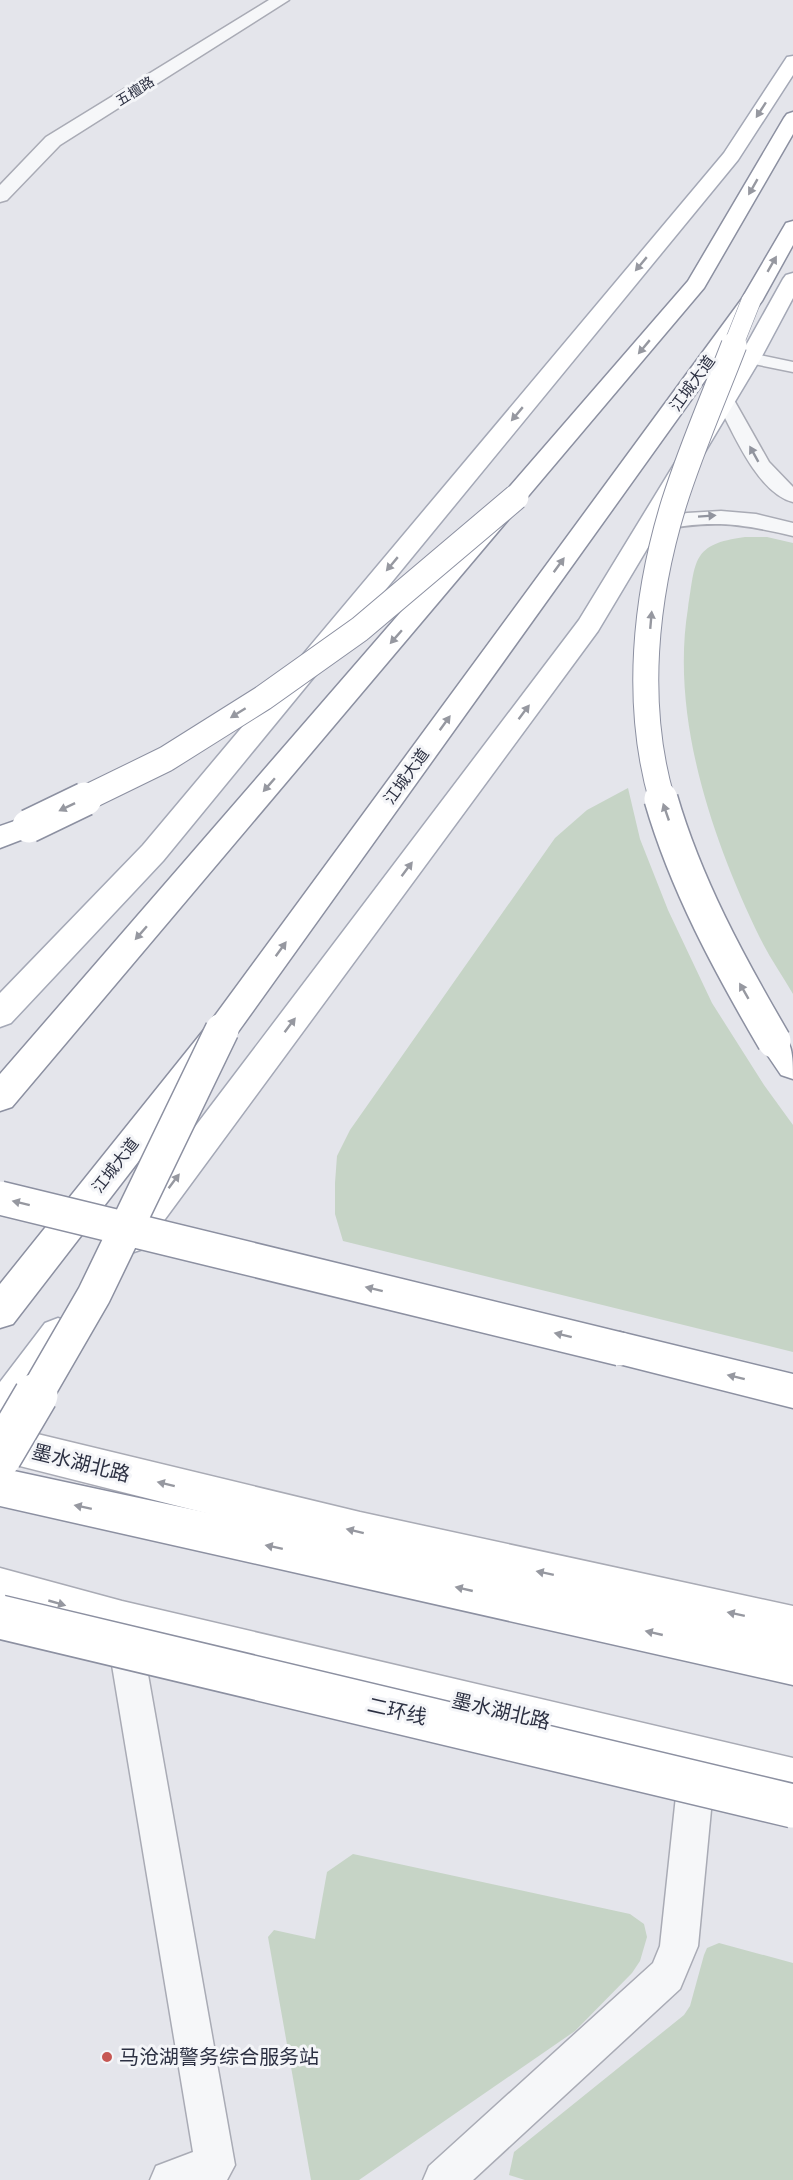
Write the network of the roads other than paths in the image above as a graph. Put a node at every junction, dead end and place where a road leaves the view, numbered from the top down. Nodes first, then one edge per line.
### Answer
1 (281, 0) edge
2 (793, 61) edge
3 (793, 118) edge
4 (0, 196) edge
5 (793, 227) edge
6 (793, 279) edge
7 (751, 301) junction
8 (750, 358) junction
9 (793, 367) edge
10 (725, 400) junction
11 (793, 496) edge
12 (516, 497) junction
13 (649, 526) junction
14 (793, 530) edge
15 (0, 837) edge
16 (0, 1014) edge
17 (222, 1030) junction
18 (793, 1066) edge
19 (0, 1097) edge
20 (0, 1198) edge
21 (0, 1312) edge
22 (793, 1391) edge
23 (0, 1412) edge
24 (0, 1443) edge
25 (0, 1456) edge
26 (0, 1487) edge
27 (0, 1588) edge
28 (0, 1617) edge
29 (122, 1622) junction
30 (793, 1627) edge
31 (793, 1664) edge
32 (698, 1757) junction
33 (793, 1780) edge
34 (793, 1806) edge
35 (170, 2180) edge
36 (443, 2180) edge

1 - 4 street, 五檀路
2 -> 16 main road
3 -> 12 main road
7 -> 5 main road, 江城大道
6 - 8 main road
17 -> 7 main road, 江城大道, bridge
18 -> 7 main road, bridge
8 - 9 lane
8 - 10 main road
11 -> 10 lane
10 - 13 main road
12 -> 15 main road, bridge
12 -> 19 main road, bridge
13 -> 14 lane
23 -> 13 main road
17 - 21 main road, 江城大道, bridge
17 - 25 main road, bridge
22 -> 20 main road, bridge
30 -> 24 main road, 墨水湖北路
31 -> 26 main road
27 -> 29 main road, 墨水湖北路
28 - 34 main road, 二环线, bridge
29 - 32 main road, 墨水湖北路
29 - 35 lane
32 - 33 main road, 墨水湖北路
32 - 36 lane

